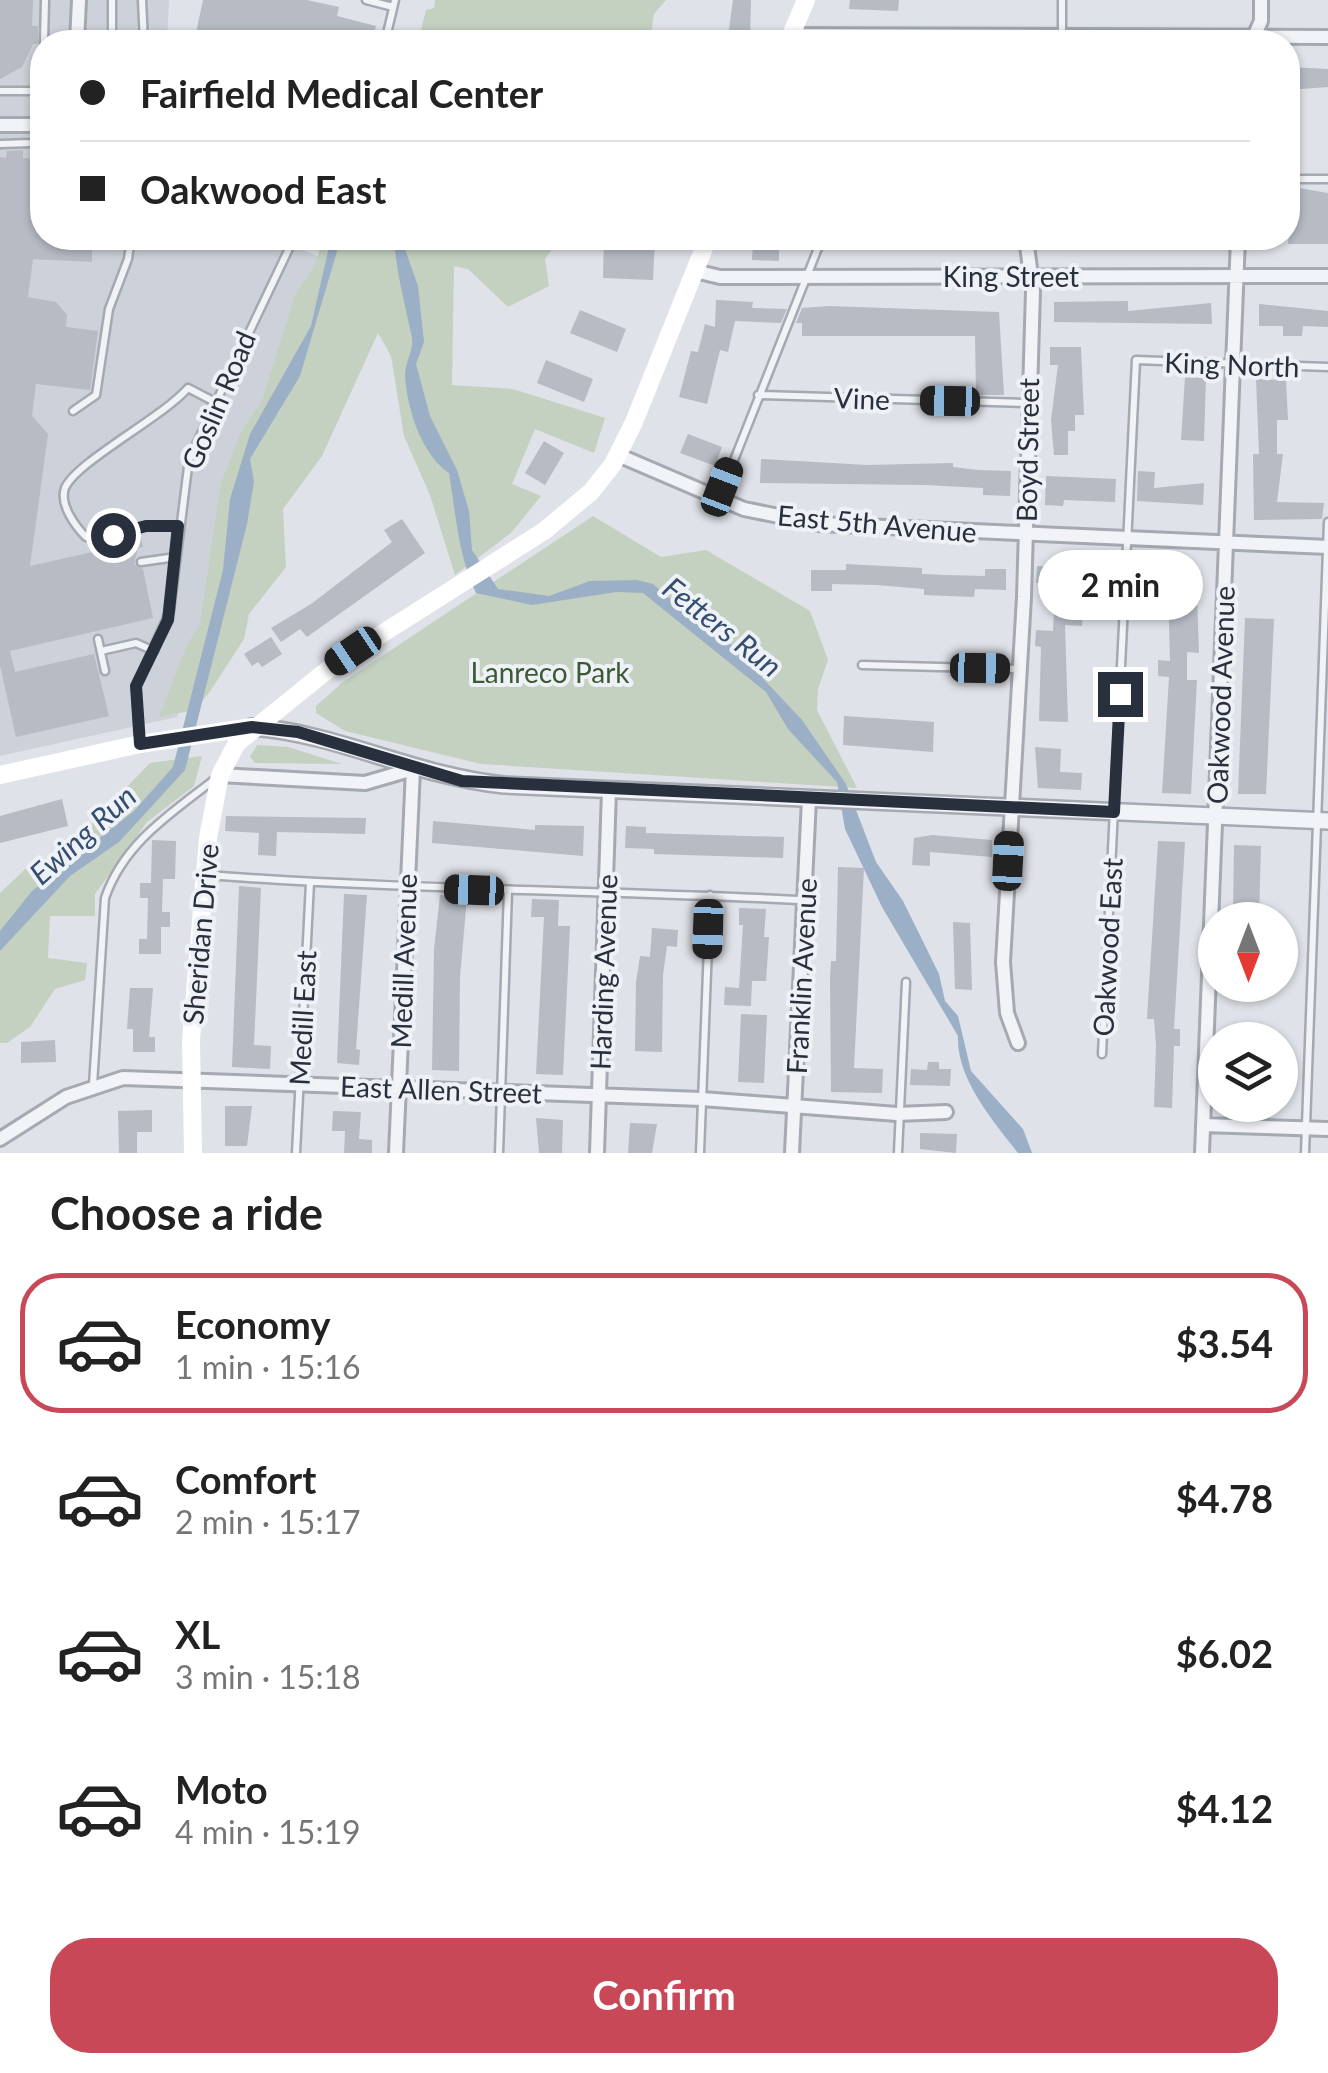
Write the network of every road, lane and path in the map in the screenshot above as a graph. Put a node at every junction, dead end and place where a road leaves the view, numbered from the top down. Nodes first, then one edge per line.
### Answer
1 (45, 0) edge
2 (79, 0) edge
3 (112, 0) edge
4 (142, 0) edge
5 (366, 0) edge
6 (806, 0) edge
7 (1062, 0) edge
8 (1261, 0) edge
9 (394, 4) edge
10 (44, 30) edge
11 (78, 30) edge
12 (112, 30) edge
13 (143, 30) edge
14 (387, 30) edge
15 (793, 30) edge
16 (1062, 30) edge
17 (1257, 30) edge
18 (1328, 38) edge
19 (1300, 39) edge
20 (0, 91) edge
21 (30, 91) edge
22 (0, 125) edge
23 (30, 127) edge
24 (0, 144) edge
25 (30, 144) edge
26 (1300, 179) edge
27 (1328, 179) edge
28 (129, 250) edge
29 (288, 250) edge
30 (703, 250) edge
31 (817, 250) edge
32 (1027, 250) edge
33 (1238, 250) edge
34 (695, 271) junction
35 (808, 275) junction
36 (1028, 276) junction
37 (1237, 276) junction
38 (1328, 276) edge
39 (1136, 360) joint
40 (1233, 366) junction
41 (1328, 367) edge
42 (758, 395) junction
43 (213, 401) junction
44 (1026, 403) junction
45 (73, 411) dead end
46 (618, 455) junction
47 (718, 500) junction
48 (1328, 522) edge
49 (178, 526) junction
50 (1025, 534) junction
51 (1126, 538) junction
52 (1226, 543) junction
53 (1328, 547) edge
54 (176, 557) junction
55 (141, 562) dead end
56 (98, 639) dead end
57 (154, 650) junction
58 (101, 651) junction
59 (862, 666) dead end
60 (1020, 669) junction
61 (106, 671) dead end
62 (252, 727) junction
63 (147, 743) junction
64 (412, 770) junction
65 (1, 771) edge
66 (220, 775) junction
67 (610, 790) junction
68 (816, 799) junction
69 (1012, 807) junction
70 (1114, 812) junction
71 (1216, 816) junction
72 (1323, 821) edge
73 (206, 875) junction
74 (310, 883) junction
75 (406, 889) junction
76 (606, 890) junction
77 (508, 891) junction
78 (710, 896) junction
79 (804, 900) junction
80 (906, 982) dead end
81 (1018, 1043) dead end
82 (1102, 1054) dead end
83 (191, 1080) junction
84 (298, 1083) junction
85 (93, 1085) junction
86 (399, 1087) junction
87 (501, 1091) junction
88 (599, 1094) junction
89 (702, 1099) junction
90 (795, 1104) junction
91 (946, 1112) dead end
92 (897, 1114) junction
93 (1203, 1125) junction
94 (1306, 1128) junction
95 (1328, 1129) edge
96 (0, 1138) edge
97 (193, 1153) edge
98 (296, 1153) edge
99 (396, 1153) edge
100 (498, 1153) edge
101 (597, 1153) edge
102 (700, 1153) edge
103 (792, 1153) edge
104 (898, 1153) edge
105 (1202, 1153) edge
106 (1305, 1153) edge

1 - 10 lane
2 - 11 street
3 - 12 lane
4 - 13 lane
5 - 9 lane
6 - 15 main road
7 - 16 lane
8 - 17 street
9 - 14 lane
18 - 19 street
20 - 21 lane
22 - 23 street
24 - 25 lane
26 - 27 lane
28 - 45 lane
29 - 43 lane, Goslin Road
30 - 34 main road
31 - 35 lane
32 - 36 street, Boyd Street
33 - 37 street, Oakwood Avenue
34 - 35 street, King Street
34 - 46 main road
35 - 36 street, King Street
35 - 42 lane
36 - 37 street, King Street
36 - 44 street, Boyd Street
37 - 38 street, King Street
37 - 40 street, Oakwood Avenue
39 - 40 lane, King North
39 - 51 lane, Oakwood East
40 - 41 lane, King North
40 - 52 street, Oakwood Avenue
42 - 44 lane, Vine
42 - 47 lane
43 - 49 lane, Goslin Road
43 - 49 lane
44 - 50 street, Boyd Street
46 - 47 street, East 5th Avenue
46 - 62 main road
47 - 50 street, East 5th Avenue
48 - 53 lane
49 - 54 lane, Goslin Road
50 - 51 street, East 5th Avenue
50 - 60 street, Boyd Street
51 - 52 street, East 5th Avenue
51 - 70 lane, Oakwood East
52 - 53 street, East 5th Avenue
52 - 71 street, Oakwood Avenue
53 - 72 lane
54 - 55 lane
54 - 57 lane, Goslin Road
56 - 58 lane
57 - 58 lane
57 - 63 lane, Goslin Road
58 - 61 lane
59 - 60 lane
60 - 69 street, Boyd Street
62 - 63 main road
62 - 64 street
62 - 66 main road, Sheridan Drive
63 - 65 main road
64 - 66 street
64 - 67 street
64 - 75 street, Medill Avenue
66 - 73 main road, Sheridan Drive
66 - 85 lane
67 - 68 street
67 - 76 street, Harding Avenue
68 - 69 street
68 - 79 street, Franklin Avenue
69 - 70 street
69 - 81 street, Boyd Street
70 - 71 street
70 - 82 lane, Oakwood East
71 - 72 street
71 - 93 street, Oakwood Avenue
72 - 94 lane
73 - 74 lane
73 - 83 main road, Sheridan Drive
74 - 75 lane
74 - 84 lane, Medill East
75 - 77 lane
75 - 86 street, Medill Avenue
76 - 77 lane
76 - 78 lane
76 - 88 street, Harding Avenue
77 - 87 lane
78 - 79 lane
78 - 89 lane
79 - 90 street, Franklin Avenue
80 - 92 lane
83 - 84 street, East Allen Street
83 - 85 street, East Allen Street
83 - 97 main road, Sheridan Drive
84 - 86 street, East Allen Street
84 - 98 lane, Medill East
85 - 96 street, East Allen Street
86 - 87 street, East Allen Street
86 - 99 street, Medill Avenue
87 - 88 street, East Allen Street
87 - 100 lane
88 - 89 street, East Allen Street
88 - 101 street, Harding Avenue
89 - 90 street, East Allen Street
89 - 102 lane
90 - 92 street, East Allen Street
90 - 103 street, Franklin Avenue
91 - 92 street, East Allen Street
92 - 104 lane
93 - 94 street
93 - 105 street, Oakwood Avenue
94 - 95 street
94 - 106 lane

